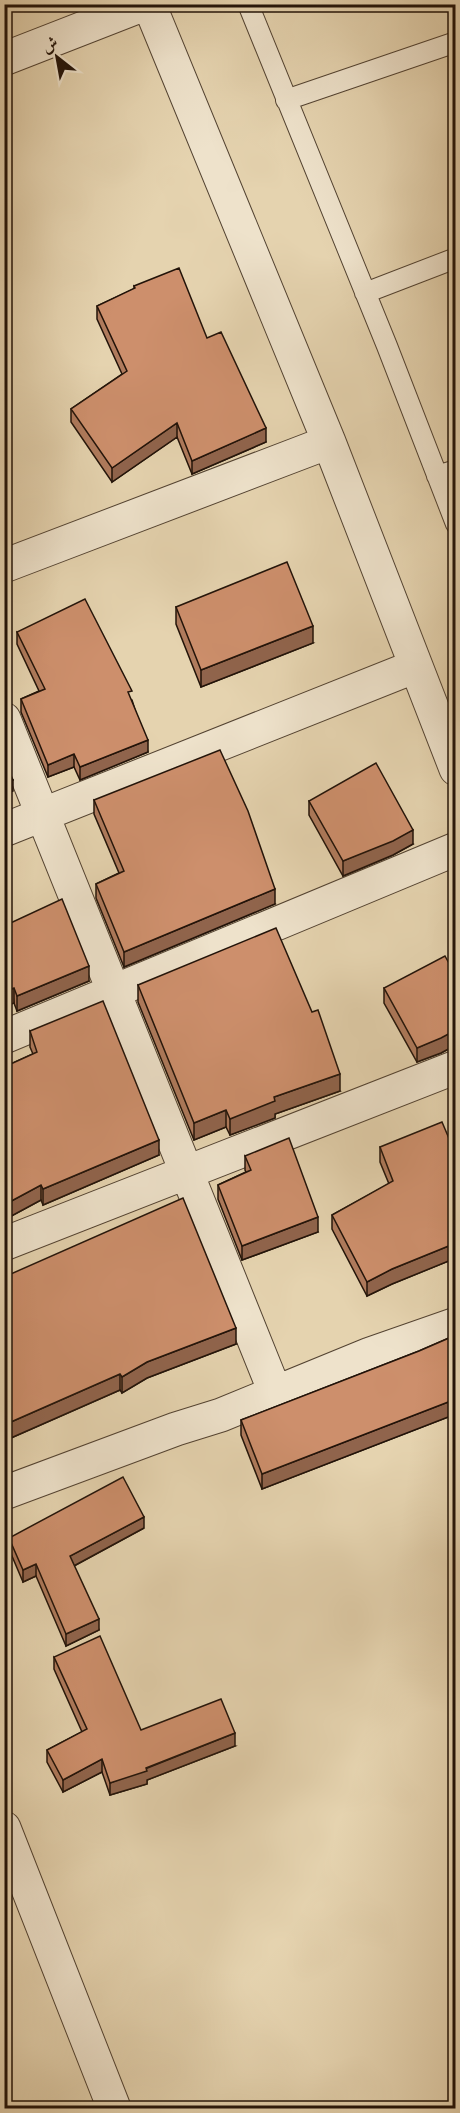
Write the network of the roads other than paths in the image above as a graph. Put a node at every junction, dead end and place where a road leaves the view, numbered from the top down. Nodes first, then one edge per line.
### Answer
1 (145, 4) edge
2 (149, 4) edge
3 (249, 4) edge
4 (456, 42) edge
5 (4, 59) edge
6 (286, 100) junction
7 (456, 258) edge
8 (365, 293) junction
9 (329, 442) junction
10 (446, 473) edge
11 (456, 524) edge
12 (4, 566) edge
13 (416, 666) junction
14 (4, 719) edge
15 (456, 770) edge
16 (42, 815) junction
17 (4, 830) edge
18 (456, 849) edge
19 (114, 991) junction
20 (4, 1037) edge
21 (456, 1067) edge
22 (187, 1172) junction
23 (4, 1244) edge
24 (456, 1324) edge
25 (275, 1392) junction
26 (4, 1492) edge
27 (4, 1828) edge
28 (113, 2108) edge

1 - 5 street
2 - 9 street
3 - 6 lane
4 - 6 lane
6 - 8 lane
7 - 8 lane
8 - 10 lane
9 - 12 street
9 - 13 street
10 - 11 lane
13 - 15 street
13 - 16 street
14 - 16 street
16 - 17 street
16 - 19 street
18 - 19 street
19 - 20 street
19 - 22 street
21 - 22 street
22 - 23 street
22 - 25 street
24 - 25 street
25 - 26 street
27 - 28 street

